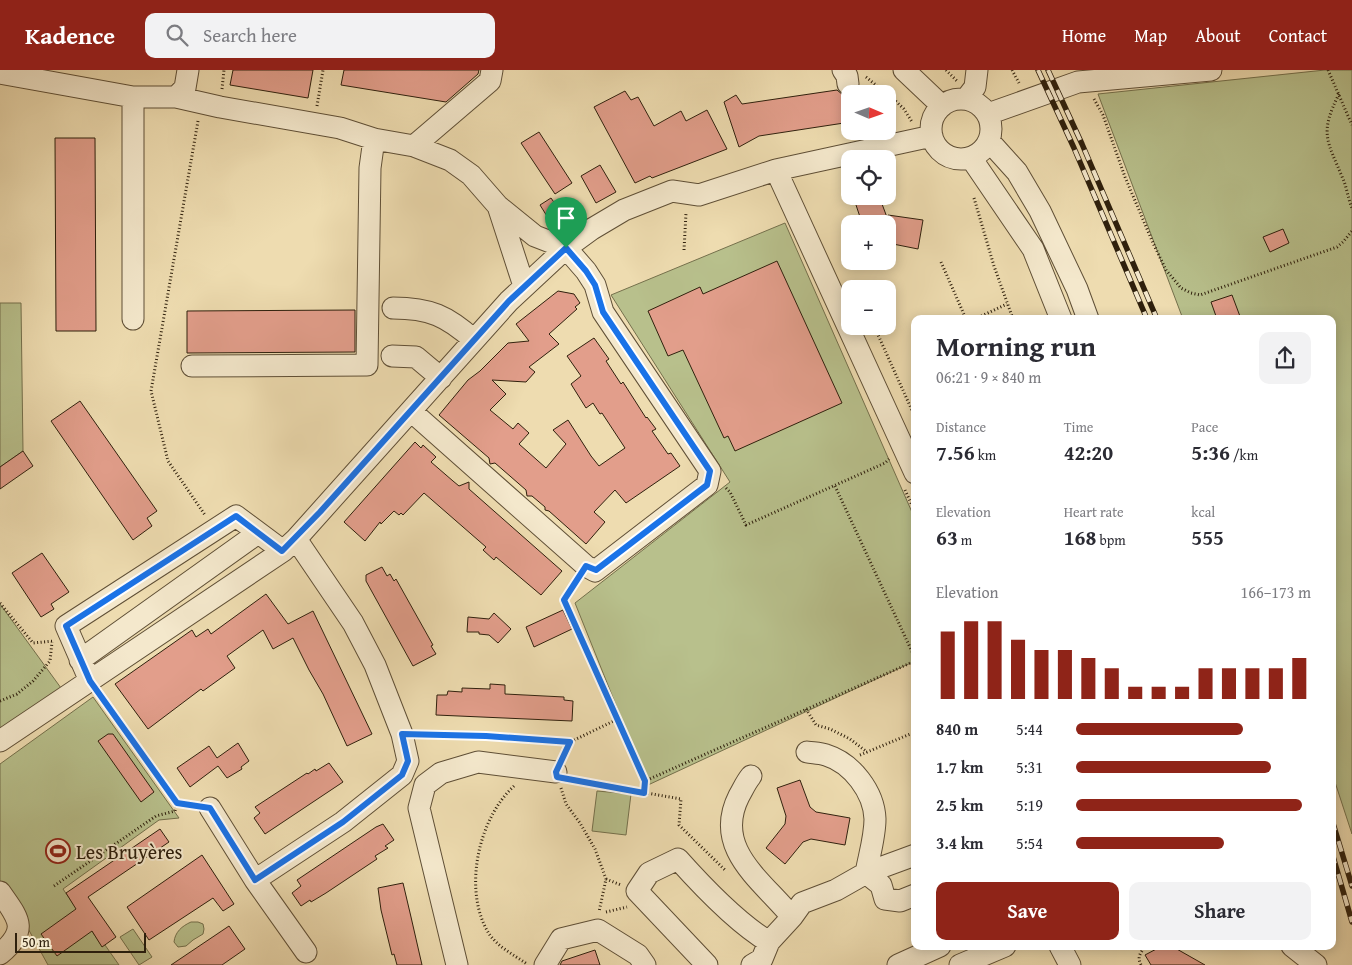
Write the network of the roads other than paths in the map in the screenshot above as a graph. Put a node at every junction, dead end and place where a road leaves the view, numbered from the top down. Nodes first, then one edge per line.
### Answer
1 (188, 70) edge
2 (492, 70) edge
3 (904, 70) edge
4 (977, 70) edge
5 (1211, 70) edge
6 (0, 73) edge
7 (26, 74) edge
8 (134, 97) junction
9 (176, 97) junction
10 (966, 99) junction
11 (942, 106) junction
12 (988, 114) junction
13 (932, 136) junction
14 (374, 139) junction
15 (989, 141) junction
16 (414, 146) junction
17 (971, 158) junction
18 (776, 170) junction
19 (498, 206) junction
20 (566, 248) junction
21 (524, 286) junction
22 (393, 308) dead end
23 (1059, 315) edge
24 (1087, 315) edge
25 (133, 319) dead end
26 (474, 340) junction
27 (392, 356) dead end
28 (192, 366) dead end
29 (440, 378) junction
30 (411, 411) junction
31 (911, 463) edge
32 (258, 533) junction
33 (289, 545) junction
34 (80, 660) junction
35 (90, 681) junction
36 (0, 742) edge
37 (807, 752) dead end
38 (556, 775) road end
39 (751, 776) dead end
40 (210, 808) road end
41 (911, 856) edge
42 (866, 873) junction
43 (255, 880) junction
44 (0, 892) edge
45 (911, 897) edge
46 (792, 918) junction
47 (769, 942) junction
48 (931, 950) edge
49 (996, 950) edge
50 (1062, 950) edge
51 (1298, 950) edge
52 (306, 952) dead end
53 (0, 954) edge
54 (457, 965) edge
55 (545, 965) edge
56 (645, 965) edge
57 (708, 965) edge
58 (752, 965) edge
59 (898, 965) edge
60 (960, 965) edge
61 (1070, 965) edge
62 (1316, 965) edge

1 - 9 street
2 - 16 street
3 - 11 street
4 - 10 street
5 - 12 street
6 - 7 street
7 - 8 street
8 - 9 street
8 - 25 street
9 - 14 street
10 - 11 street
10 - 12 street
11 - 13 street
12 - 15 street
13 - 17 street
13 - 18 street
14 - 16 street
14 - 28 street
15 - 17 street
15 - 24 street
16 - 19 street
17 - 23 street
18 - 20 street
18 - 31 street
19 - 20 street
19 - 21 street
20 - 21 street
20 - 30 street
21 - 26 street
22 - 26 street
26 - 29 street
27 - 29 street
29 - 30 street
30 - 33 street
32 - 33 street
32 - 34 street
32 - 34 street
33 - 35 street
33 - 43 street
34 - 35 street
35 - 36 street
37 - 42 street
38 - 54 street
39 - 46 street
40 - 43 street
41 - 42 street
42 - 45 street
42 - 46 street
43 - 52 street
44 - 53 street
46 - 47 street
47 - 57 street
47 - 58 street
48 - 59 street
49 - 60 street
50 - 61 street
51 - 62 street
55 - 56 street

